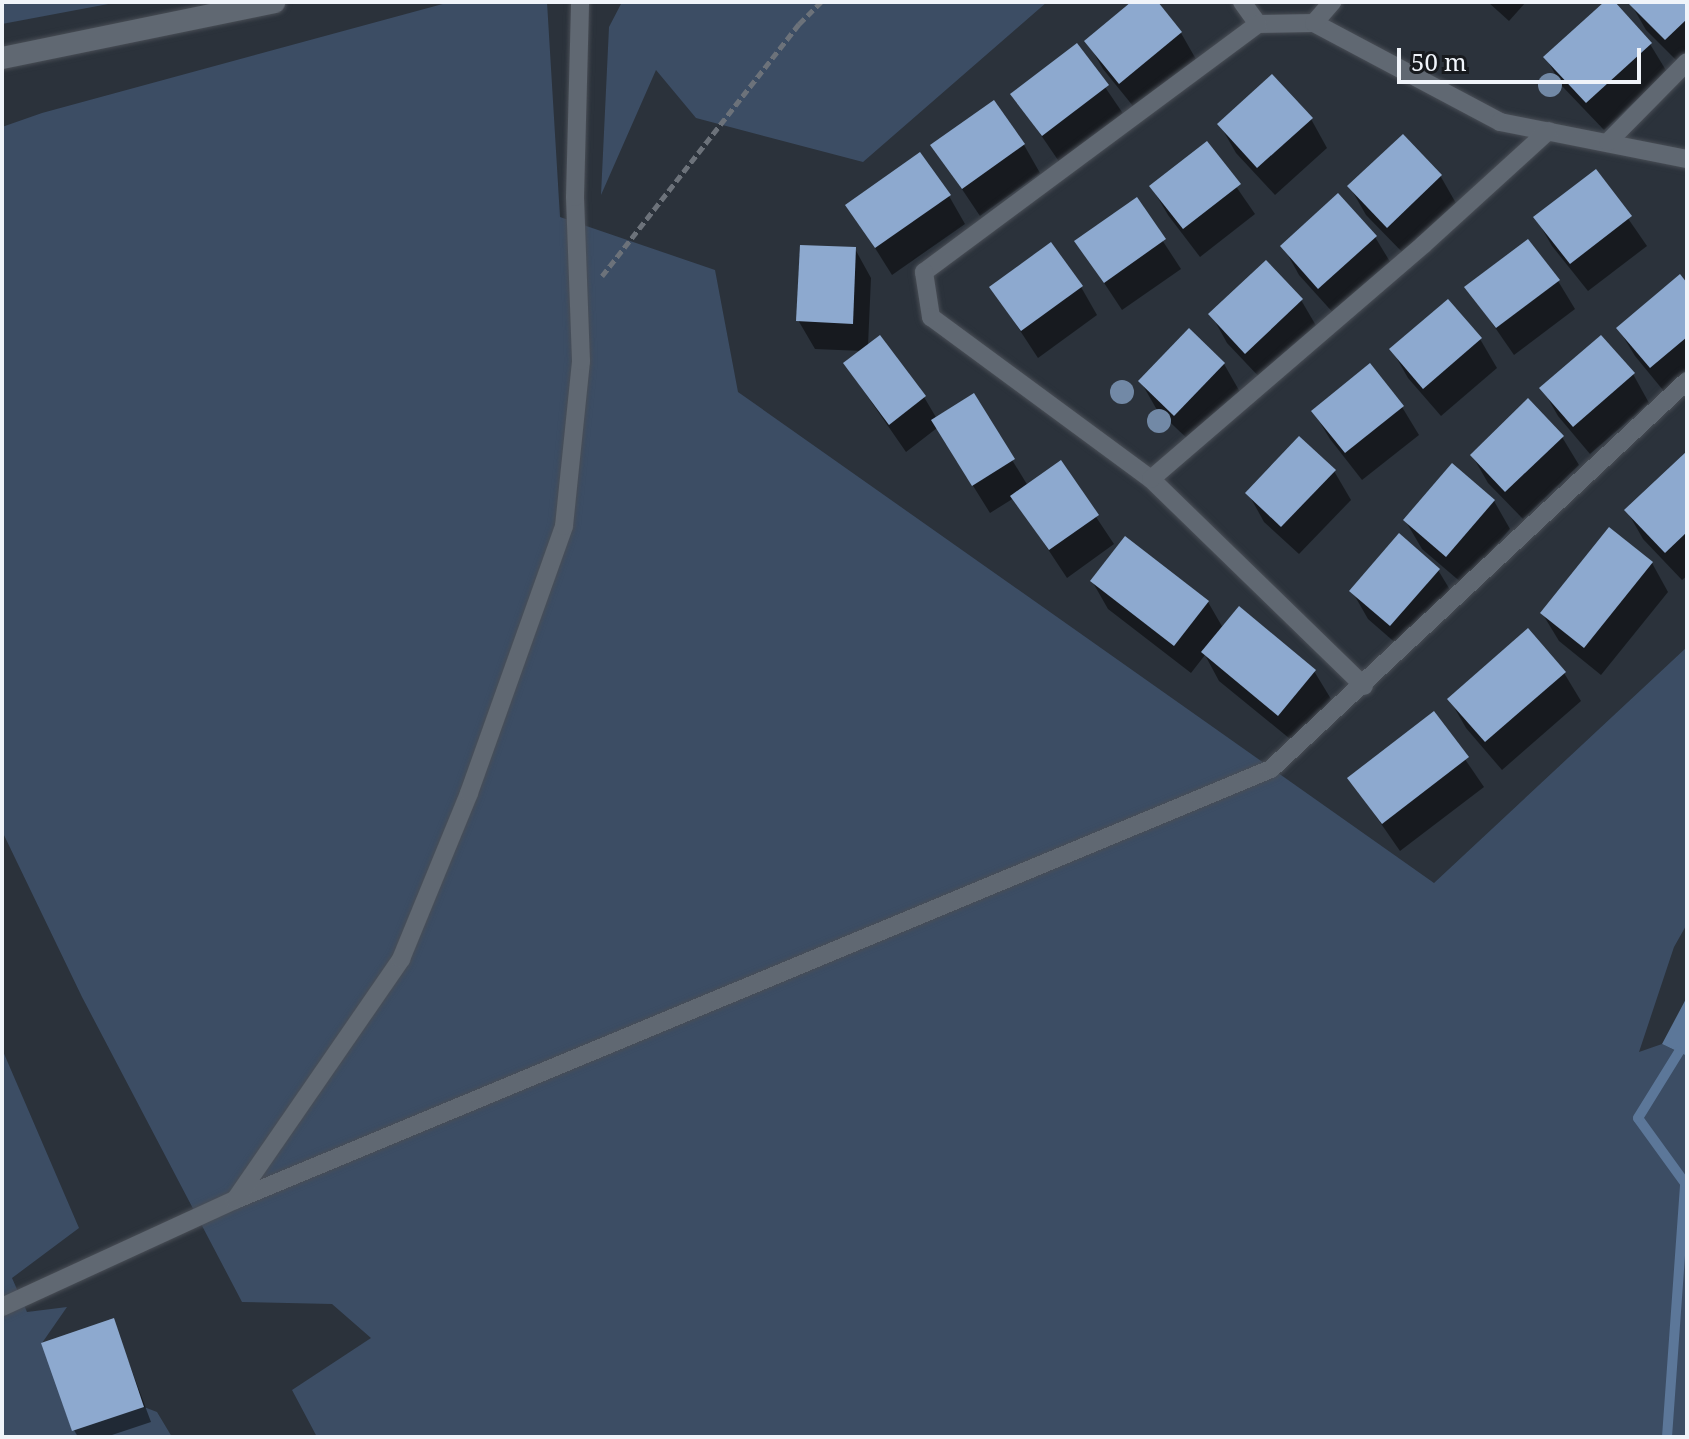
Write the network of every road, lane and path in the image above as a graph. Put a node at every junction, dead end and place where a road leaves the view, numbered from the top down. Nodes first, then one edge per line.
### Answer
1 (274, 2) edge
2 (580, 2) edge
3 (821, 2) edge
4 (1242, 2) edge
5 (1332, 2) edge
6 (1314, 23) junction
7 (1258, 24) junction
8 (2, 58) edge
9 (1687, 62) edge
10 (1548, 131) junction
11 (1608, 142) junction
12 (1687, 159) edge
13 (579, 305) junction
14 (1687, 381) edge
15 (1151, 479) junction
16 (1364, 686) junction
17 (235, 1200) junction
18 (2, 1307) edge

1 - 8 street
2 - 13 lane
3 - 13 path
4 - 7 lane
5 - 6 lane
6 - 7 lane
6 - 10 lane
7 - 15 lane
9 - 11 lane
10 - 11 lane
10 - 15 lane
11 - 12 lane
13 - 17 lane
14 - 16 lane
15 - 16 lane
16 - 17 lane
17 - 18 lane

